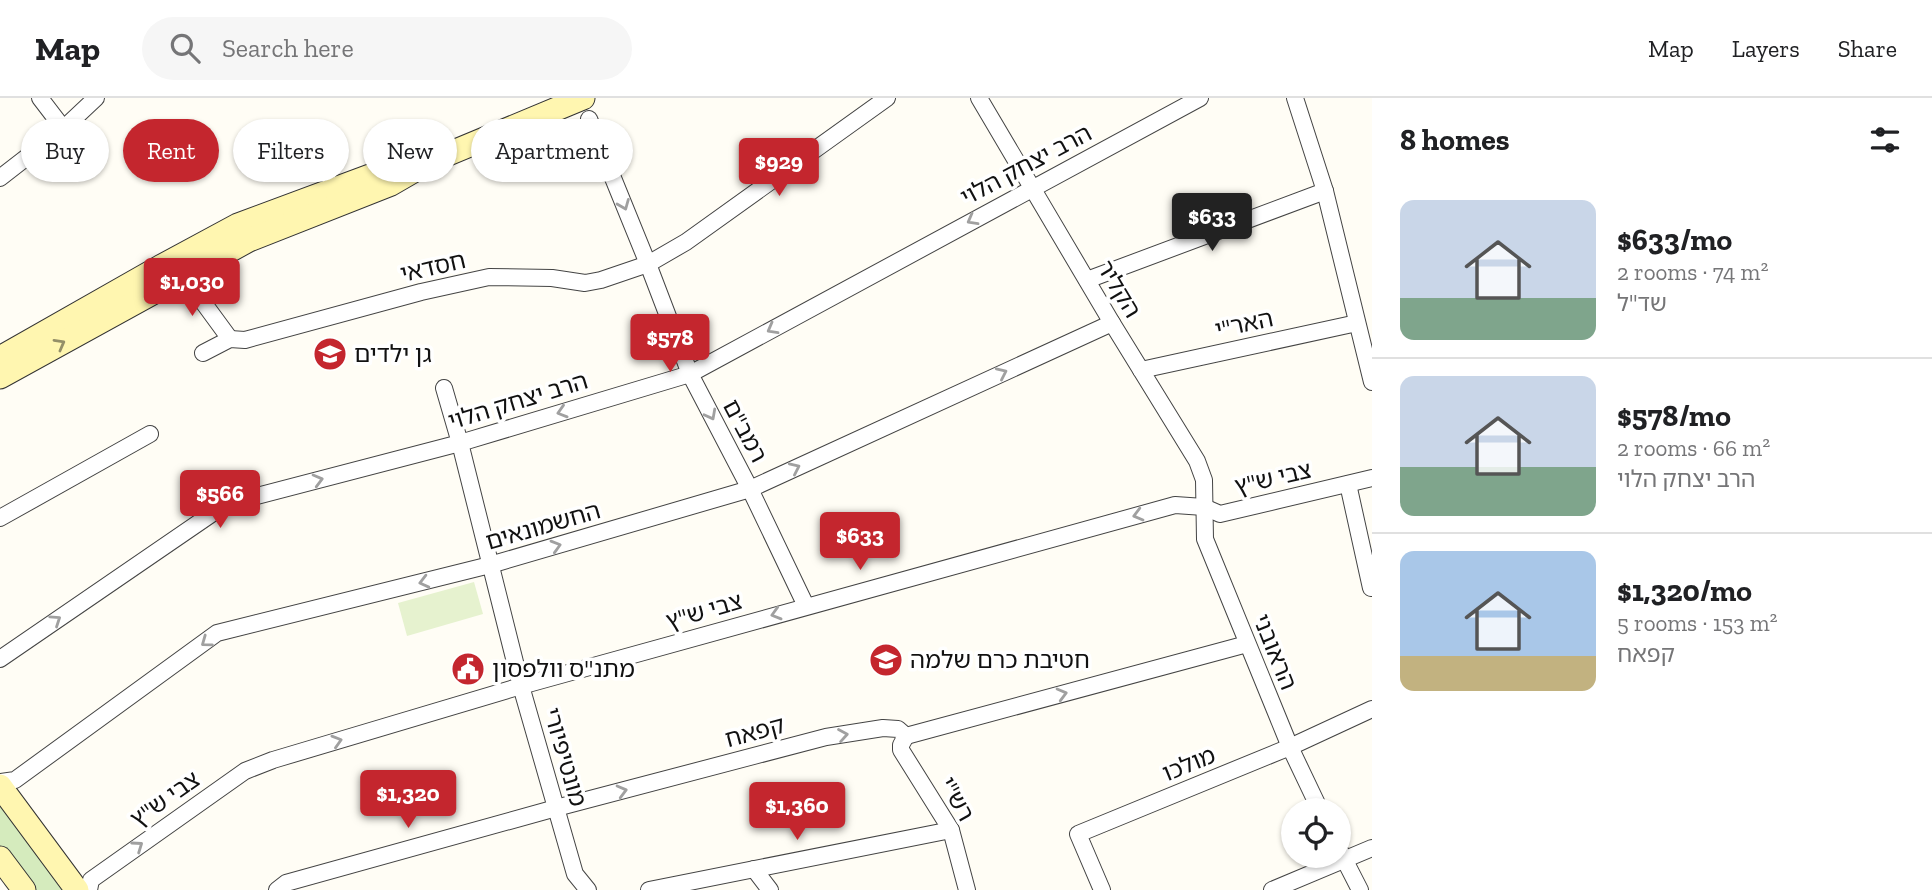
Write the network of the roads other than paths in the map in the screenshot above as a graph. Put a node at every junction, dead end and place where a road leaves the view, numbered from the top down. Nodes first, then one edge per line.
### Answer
1 (40, 98) edge
2 (96, 98) edge
3 (887, 98) edge
4 (979, 98) edge
5 (1200, 98) edge
6 (1295, 98) edge
7 (586, 108) edge
8 (56, 119) edge
9 (74, 119) edge
10 (21, 162) edge
11 (0, 178) edge
12 (1032, 188) junction
13 (1325, 191) junction
14 (648, 264) junction
15 (178, 267) junction
16 (1087, 280) junction
17 (1112, 323) junction
18 (1357, 323) junction
19 (230, 339) junction
20 (203, 353) dead end
21 (0, 358) edge
22 (1141, 370) junction
23 (690, 373) junction
24 (0, 377) edge
25 (1372, 382) edge
26 (444, 388) dead end
27 (150, 434) dead end
28 (460, 443) junction
29 (1372, 478) edge
30 (1348, 484) junction
31 (750, 489) junction
32 (1204, 507) junction
33 (0, 517) edge
34 (490, 565) junction
35 (1371, 588) edge
36 (806, 606) junction
37 (1247, 644) junction
38 (0, 659) edge
39 (521, 686) junction
40 (1372, 709) edge
41 (906, 736) junction
42 (1290, 747) junction
43 (0, 784) edge
44 (1314, 798) edge
45 (556, 808) junction
46 (951, 830) junction
47 (1372, 848) edge
48 (1351, 853) edge
49 (0, 858) edge
50 (1315, 868) edge
51 (1348, 868) edge
52 (754, 869) junction
53 (24, 890) edge
54 (77, 890) edge
55 (89, 890) edge
56 (277, 890) edge
57 (588, 890) edge
58 (649, 890) edge
59 (770, 890) edge
60 (967, 890) edge
61 (1102, 890) edge
62 (1272, 890) edge
63 (1360, 890) edge

1 - 8 street
2 - 9 street
3 - 14 street, חסדאי
4 - 12 street, הקליר
5 - 12 street, הרב יצחק הלוי
6 - 13 street
7 -> 14 street, רמב"ם
7 - 15 street
10 - 11 street
12 - 16 street, הקליר
12 -> 23 street, הרב יצחק הלוי
13 - 16 street
13 - 18 street
14 - 19 street, חסדאי
14 - 23 street, רמב"ם
15 - 19 street
15 - 21 street
24 -> 15 street
16 - 17 street, הקליר
17 - 22 street, הקליר
31 -> 17 street, החשמונאים
18 - 22 street, האר"י
18 - 25 street
19 - 20 street, חסדאי
22 - 32 street, הקליר
23 -> 28 street, הרב יצחק הלוי
23 -> 31 street, רמב"ם
26 - 28 street, מונטיפיורי
27 - 33 street
28 - 34 street, מונטיפיורי
38 -> 28 street, הרב יצחק הלוי
29 - 30 street, צבי ש"ץ
30 - 32 street, צבי ש"ץ
30 - 35 street
34 -> 31 street, החשמונאים
31 - 36 street, רמב"ם
32 -> 36 street, צבי ש"ץ
32 - 37 street, הראובני
34 - 39 street, מונטיפיורי
34 -> 43 street, החשמונאים
36 -> 39 street, צבי ש"ץ
41 -> 37 street, קפאח
37 - 42 street, הראובני
39 - 45 street, מונטיפיורי
55 -> 39 street, צבי ש"ץ
40 - 42 street, מולכו
45 -> 41 street, קפאח
41 - 46 street, רש"י
42 - 44 street, הראובני
42 - 61 street, מולכו
43 - 54 street
45 - 56 street, קפאח
45 - 57 street, מונטיפיורי
46 - 52 street
46 - 60 street, רש"י
47 - 48 street
49 - 53 street
50 - 62 street
51 - 63 street
52 - 58 street
52 - 59 street

